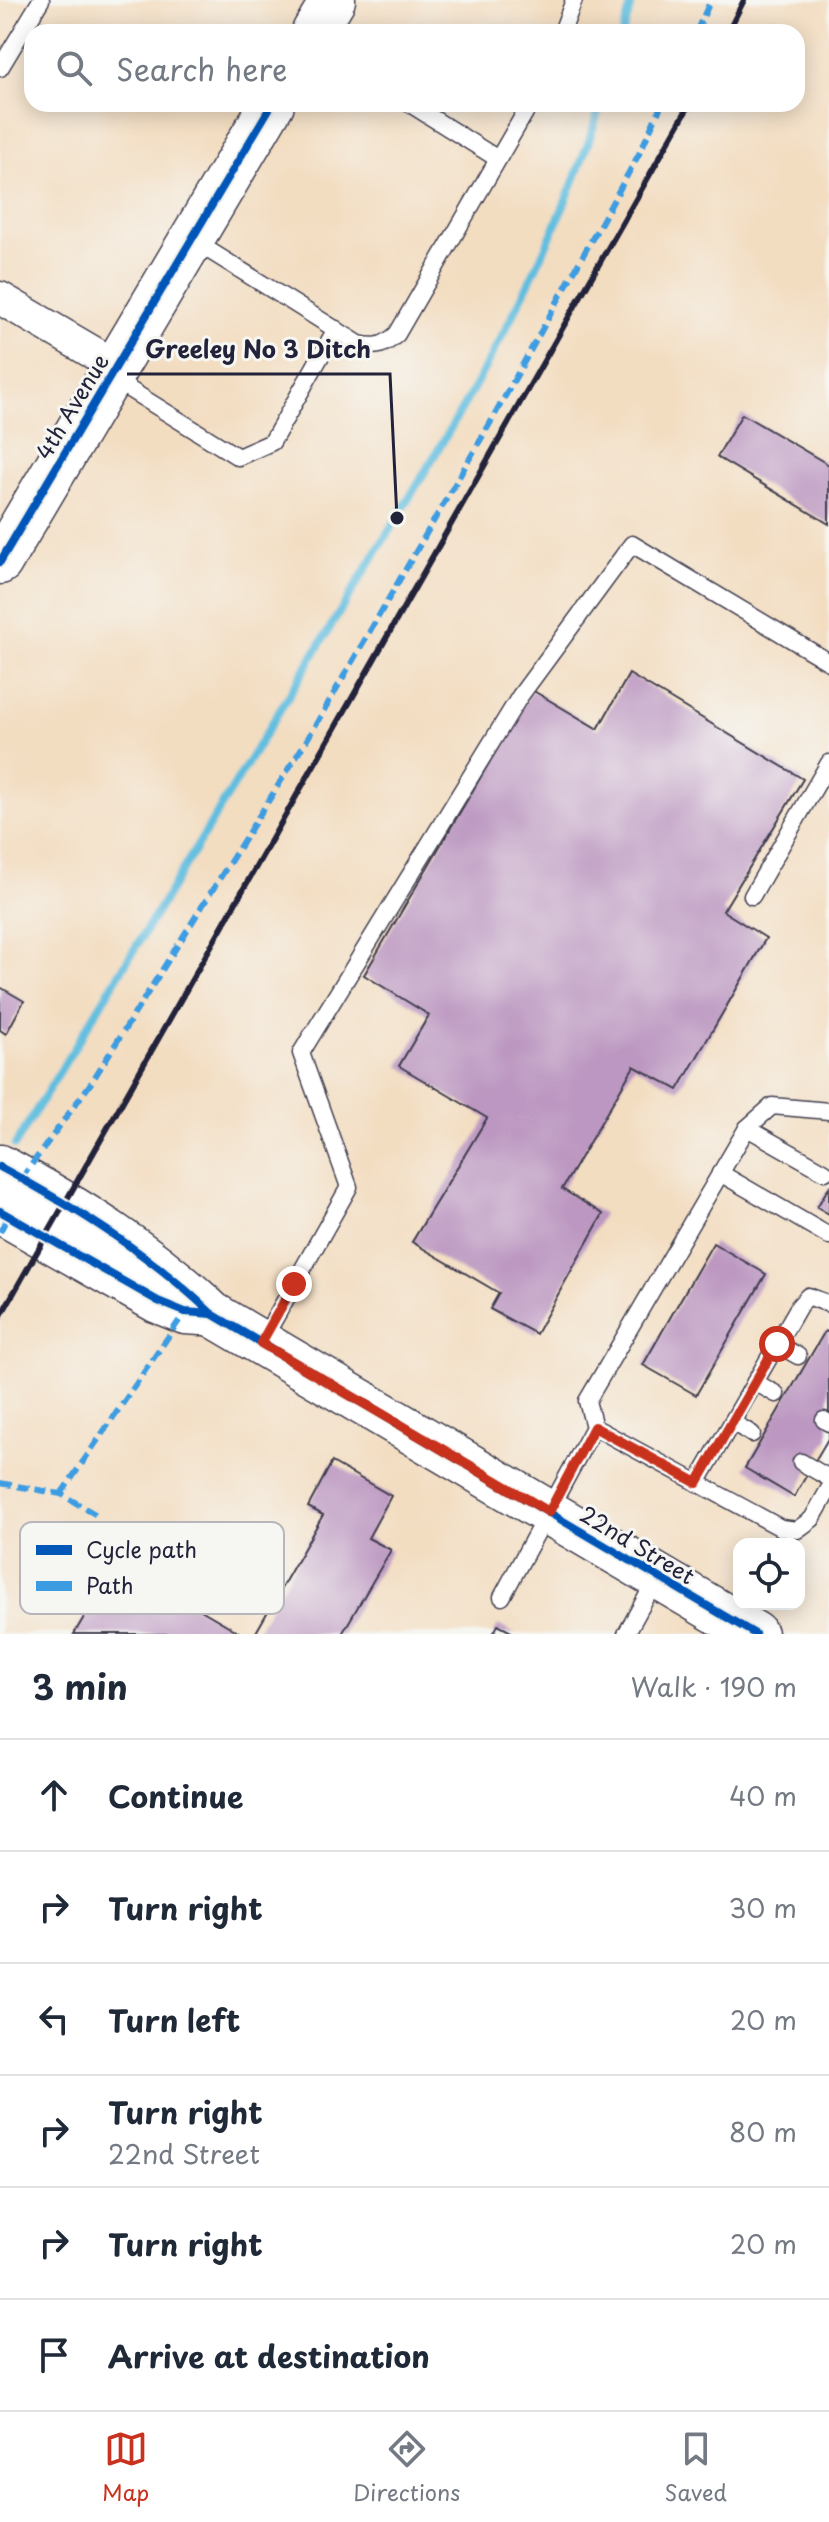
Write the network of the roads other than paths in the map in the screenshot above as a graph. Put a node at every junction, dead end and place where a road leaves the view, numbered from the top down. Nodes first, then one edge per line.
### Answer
1 (41, 0) edge
2 (333, 0) edge
3 (574, 0) edge
4 (27, 24) edge
5 (319, 24) edge
6 (565, 24) edge
7 (24, 28) edge
8 (0, 68) edge
9 (267, 112) edge
10 (423, 112) edge
11 (525, 112) edge
12 (498, 159) junction
13 (191, 240) junction
14 (0, 298) edge
15 (336, 329) junction
16 (113, 372) junction
17 (0, 562) edge
18 (829, 662) edge
19 (829, 763) edge
20 (752, 896) dead end
21 (829, 1111) edge
22 (747, 1128) junction
23 (0, 1167) edge
24 (825, 1172) dead end
25 (720, 1173) junction
26 (0, 1211) edge
27 (829, 1236) edge
28 (829, 1304) edge
29 (212, 1314) junction
30 (261, 1343) junction
31 (777, 1344) junction
32 (798, 1356) dead end
33 (755, 1382) junction
34 (776, 1394) dead end
35 (732, 1422) junction
36 (594, 1427) junction
37 (752, 1434) dead end
38 (801, 1462) dead end
39 (829, 1478) edge
40 (697, 1483) junction
41 (829, 1489) edge
42 (549, 1512) junction
43 (658, 1577) junction
44 (502, 1597) dead end
45 (626, 1634) edge
46 (755, 1634) edge

1 - 4 lane
2 - 5 street
3 - 6 lane
7 - 8 lane
9 - 13 street, 4th Avenue
10 - 12 lane
11 - 12 lane
12 - 15 lane
13 - 15 lane
13 - 16 street, 4th Avenue
14 - 16 street
15 - 16 lane
16 - 17 street, 4th Avenue
18 - 30 lane
19 - 20 lane
21 - 22 lane
22 - 24 lane
22 - 25 lane
23 - 29 street, 22nd Street
25 - 27 lane
25 - 36 lane
26 - 29 street, 22nd Street
28 - 31 lane
29 - 30 street, 22nd Street
30 - 42 street, 22nd Street
31 - 32 lane
31 - 33 lane
33 - 34 lane
33 - 35 lane
35 - 37 lane
35 - 40 lane
36 - 40 lane
36 - 42 lane
38 - 39 lane
40 - 41 lane
42 - 43 street, 22nd Street
42 - 44 lane
43 - 45 lane
43 - 46 street, 22nd Street

